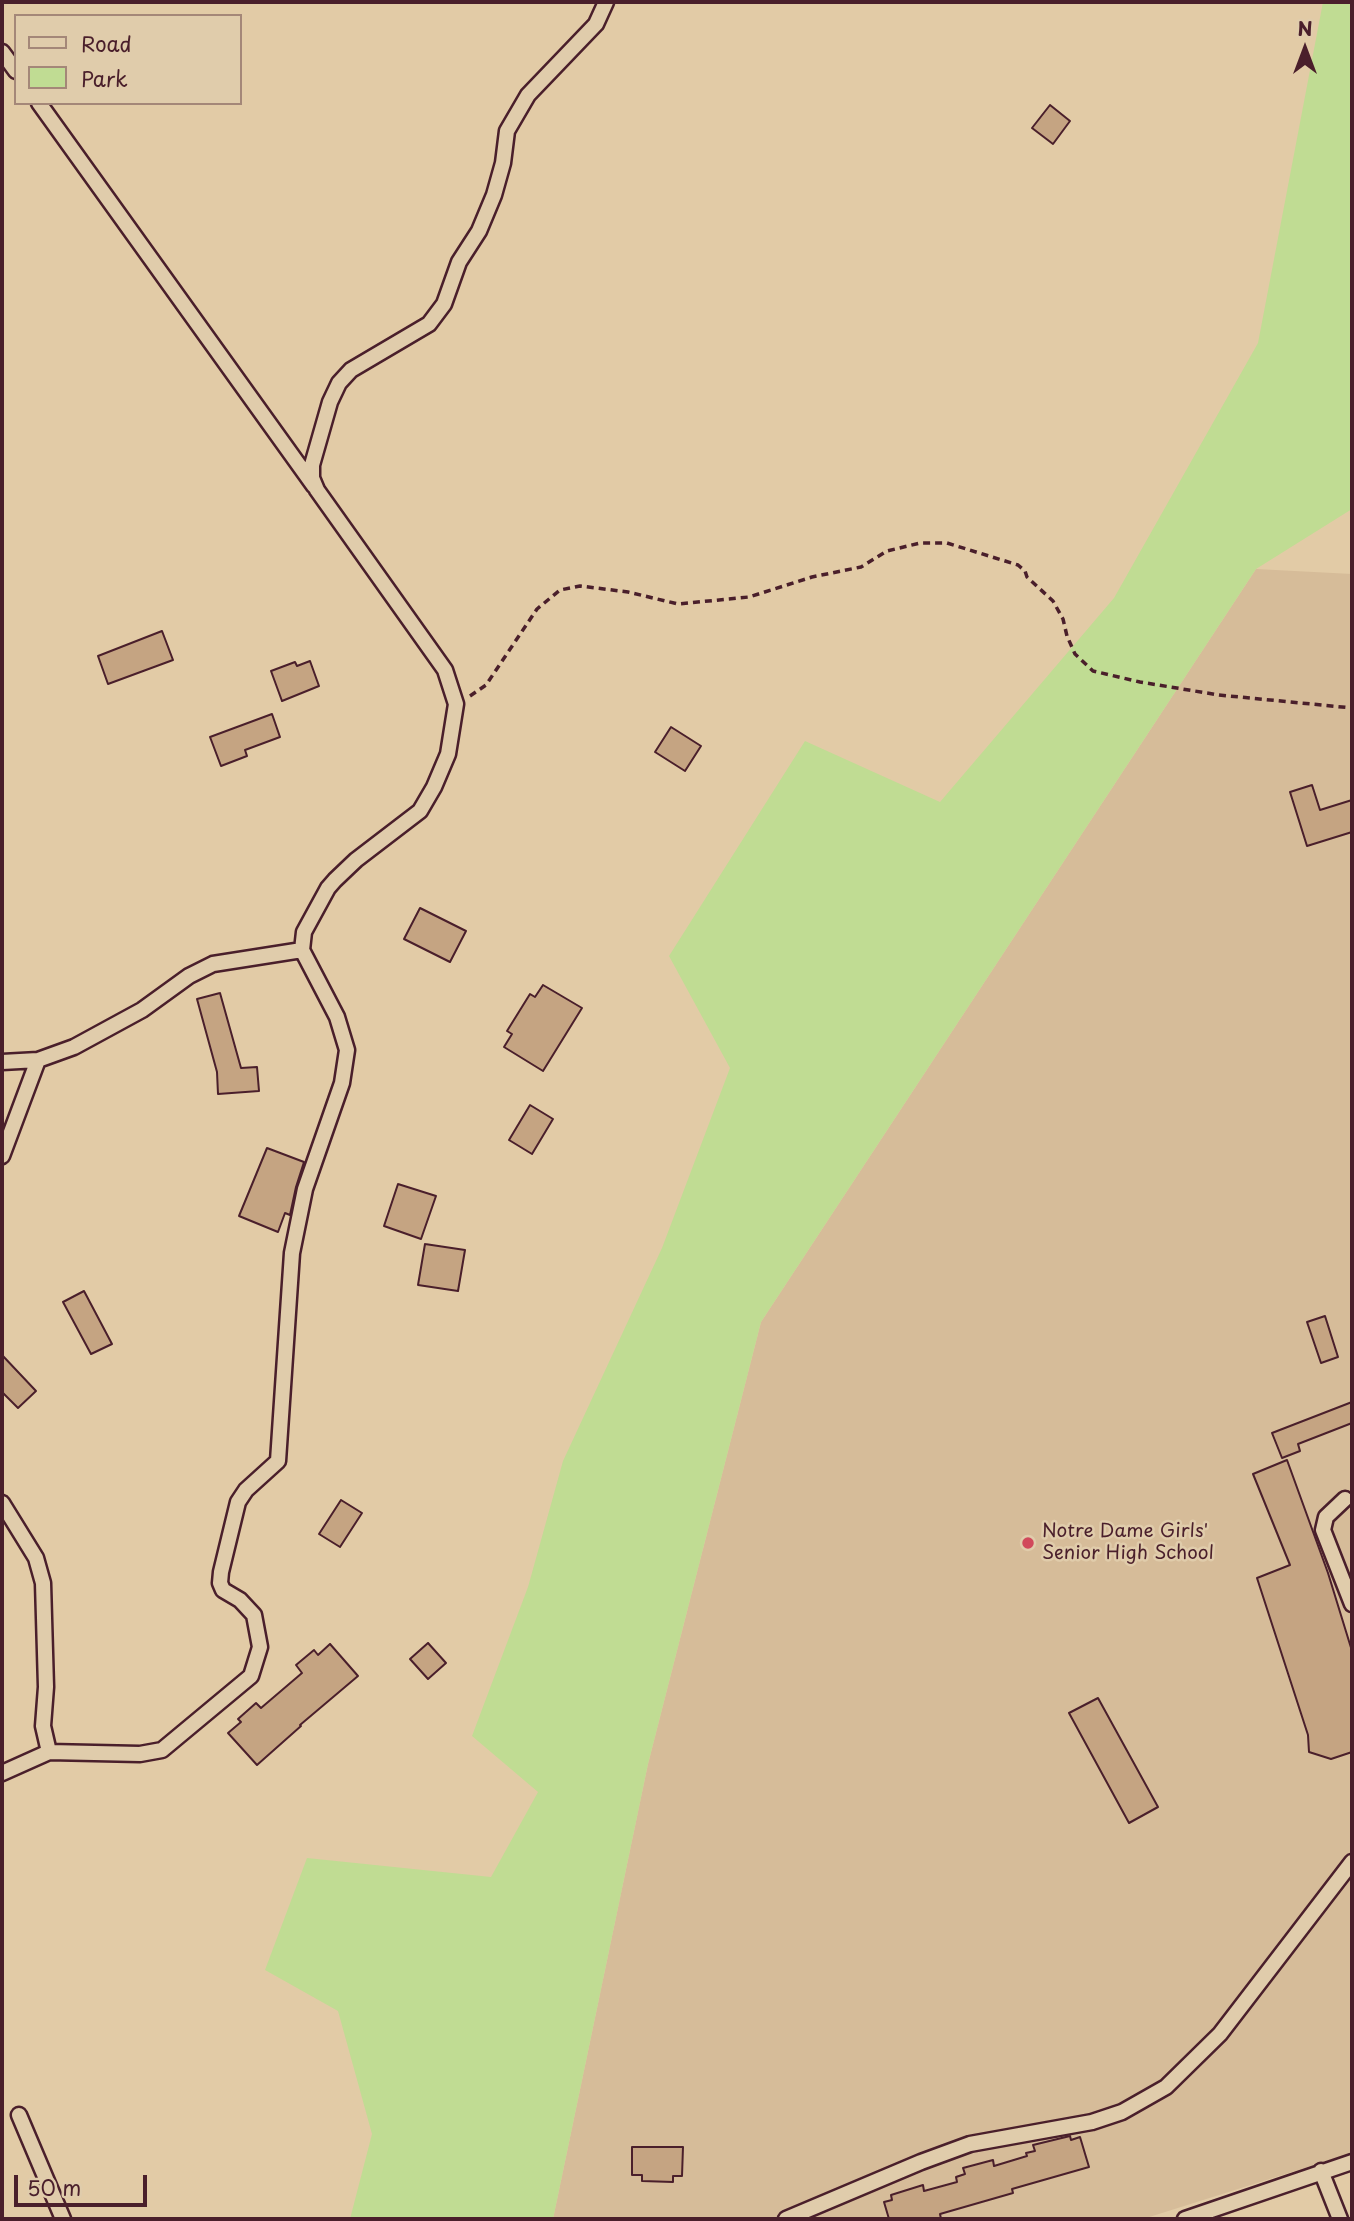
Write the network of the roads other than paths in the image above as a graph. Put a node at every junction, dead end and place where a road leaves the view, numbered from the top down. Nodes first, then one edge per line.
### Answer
1 (606, 2) edge
2 (2, 52) edge
3 (14, 68) edge
4 (40, 105) edge
5 (317, 490) junction
6 (302, 950) junction
7 (38, 1060) junction
8 (2, 1062) edge
9 (2, 1156) edge
10 (1345, 1499) dead end
11 (2, 1503) edge
12 (1352, 1604) edge
13 (49, 1752) junction
14 (2, 1773) edge
15 (1352, 1862) edge
16 (19, 2115) dead end
17 (1352, 2162) edge
18 (1321, 2171) junction
19 (63, 2219) edge
20 (786, 2219) edge
21 (1185, 2219) edge
22 (1340, 2219) edge

1 - 5 street
2 - 3 street
4 - 5 street
5 - 6 street
6 - 7 street
6 - 13 street
7 - 8 street
7 - 9 street
10 - 12 street
11 - 13 street
13 - 14 street
15 - 20 street
16 - 19 street
17 - 18 street
18 - 21 street
18 - 22 street

